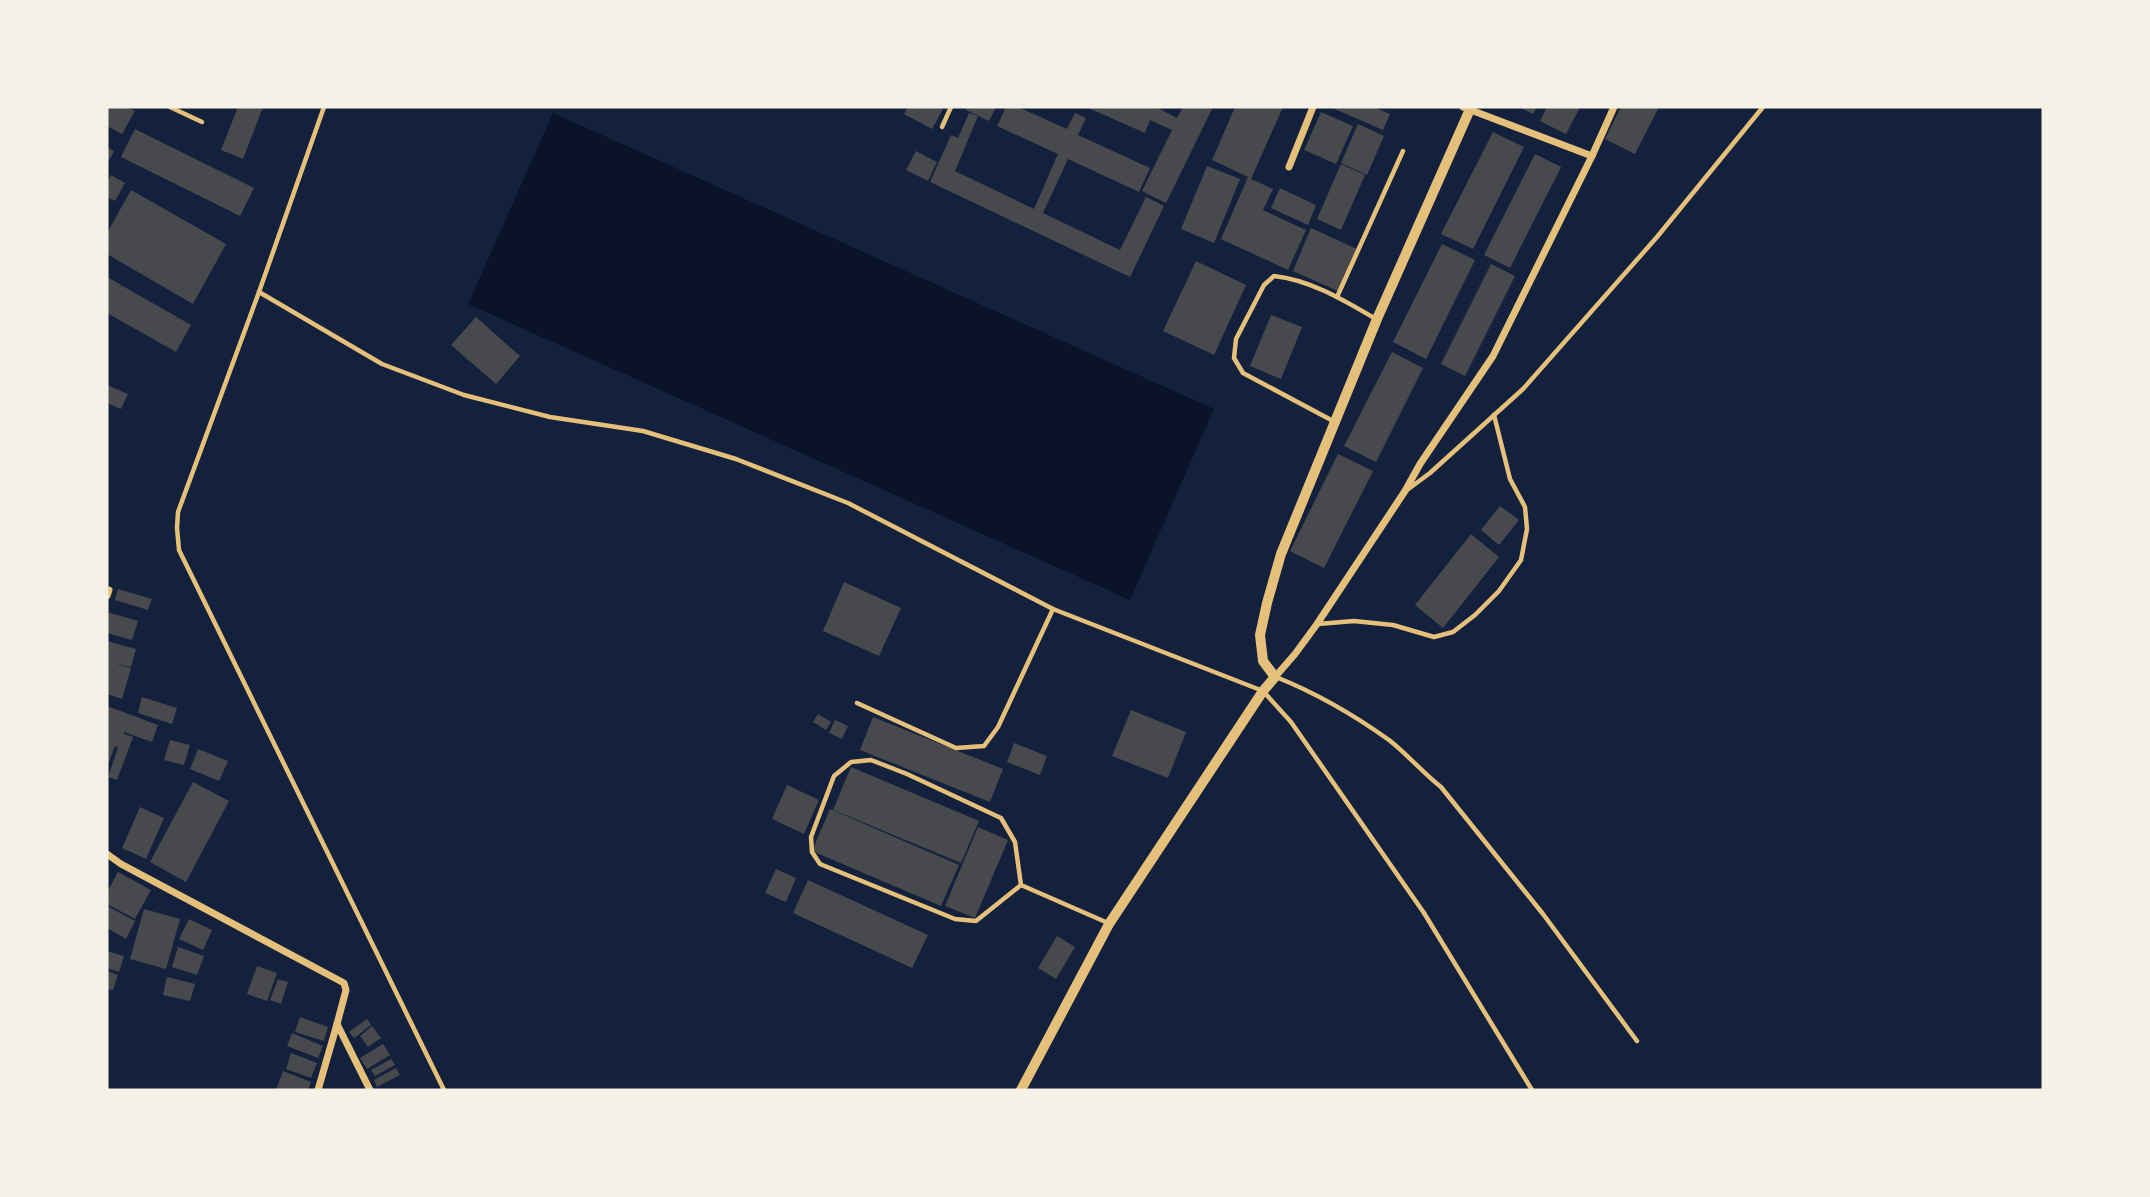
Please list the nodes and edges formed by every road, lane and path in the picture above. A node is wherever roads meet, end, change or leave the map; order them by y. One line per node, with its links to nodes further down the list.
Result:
1 (170, 107): 8 (lane)
2 (324, 107): 13 (lane)
3 (951, 107): 9 (lane)
4 (1313, 107): 12 (street)
5 (1614, 107): 11 (street)
6 (1763, 107): 16 (lane)
7 (1468, 108): 11 (street); 15 (street)
8 (202, 122)
9 (942, 127)
10 (1403, 151): 14 (lane)
11 (1592, 156): 18 (street)
12 (1289, 167)
13 (259, 292): 19 (lane); 31 (lane)
14 (1337, 296): 15 (lane); 17 (lane)
15 (1377, 319): 17 (street)
16 (1494, 415): 18 (lane); 20 (lane)
17 (1335, 422): 21 (street)
18 (1405, 491): 20 (street)
19 (1054, 609): 22 (lane); 23 (lane)
20 (1317, 624): 21 (street)
21 (1275, 677): 22 (street); 28 (lane)
22 (1263, 691): 26 (street); 33 (lane)
23 (857, 703)
24 (107, 854): 27 (street)
25 (1021, 885): 25 (lane); 26 (lane)
26 (1109, 924): 32 (street)
27 (337, 1024): 29 (street); 30 (street)
28 (1637, 1041)
29 (318, 1090)
30 (370, 1090)
31 (444, 1090)
32 (1021, 1090)
33 (1532, 1090)

